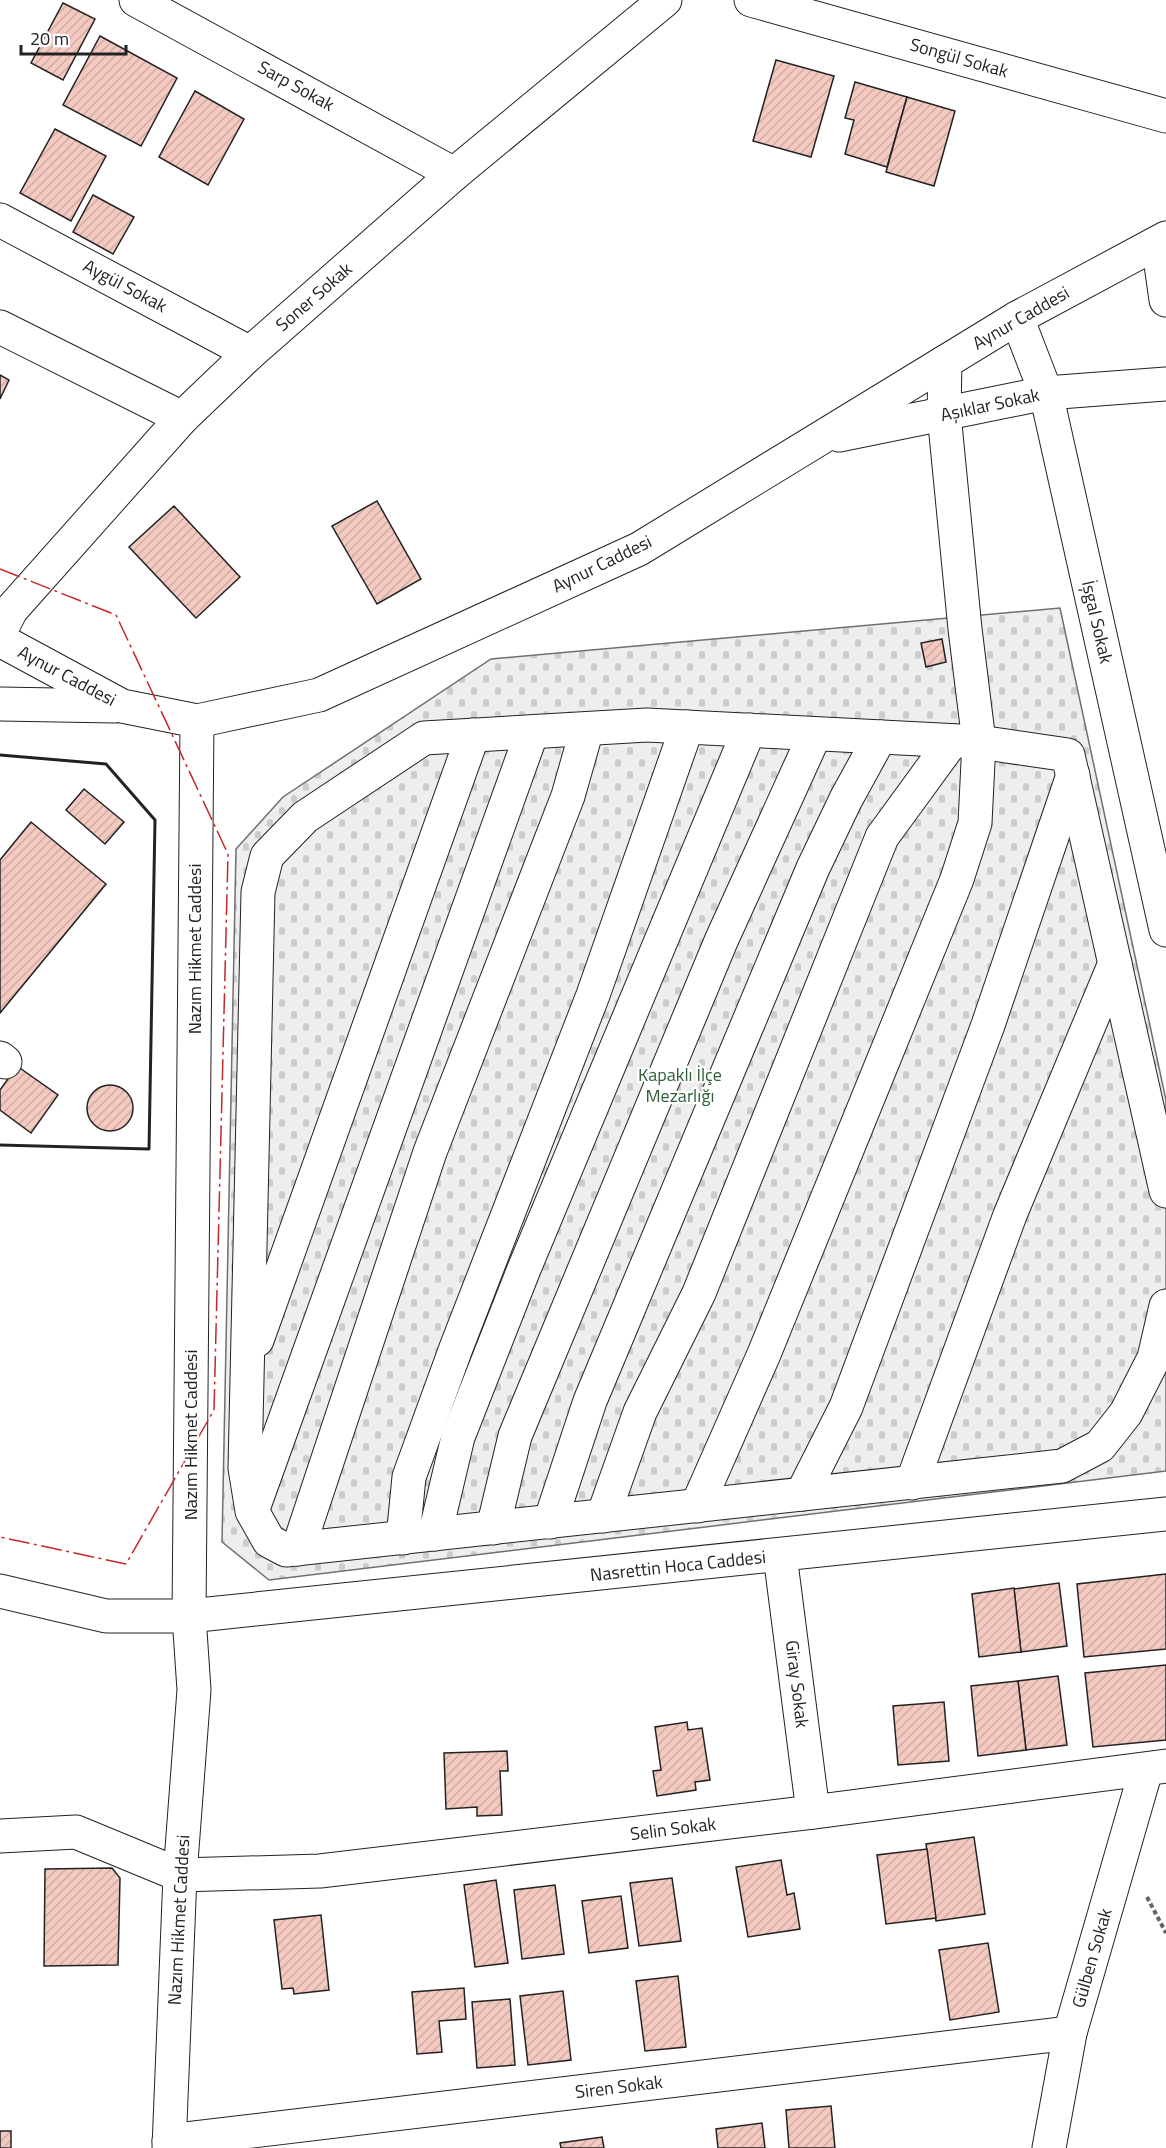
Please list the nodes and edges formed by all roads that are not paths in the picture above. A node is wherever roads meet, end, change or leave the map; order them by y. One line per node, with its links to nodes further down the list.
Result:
1 (136, 0): 5 (street, Sarp Sokak)
2 (665, 0): 5 (street, Soner Sokak)
3 (751, 0): 4 (street, Songül Sokak)
4 (1166, 116)
5 (454, 174): 11 (street, Soner Sokak)
6 (0, 219): 11 (street, Aygül Sokak)
7 (1162, 240): 8 (street); 9 (street, Aynur Caddesi)
8 (1166, 300)
9 (1017, 318): 12 (street, Aynur Caddesi); 14 (street, İşgal Sokak)
10 (0, 327): 16 (street)
11 (250, 353): 16 (street, Soner Sokak)
12 (945, 362): 15 (street); 17 (street, Aynur Caddesi)
13 (1166, 384): 14 (street, Aşıklar Sokak)
14 (1046, 393): 15 (street, Aşıklar Sokak); 32 (street, İşgal Sokak)
15 (944, 414): 17 (street, Aşıklar Sokak); 30 (street)
16 (182, 418): 18 (street, Soner Sokak)
17 (817, 440): 22 (street, Aynur Caddesi)
18 (0, 632)
19 (0, 640): 21 (street, Aynur Caddesi)
20 (0, 704): 21 (street)
21 (122, 706): 22 (street, Aynur Caddesi)
22 (197, 721): 50 (street, Nazım Hikmet Caddesi)
23 (687, 727): 24 (street); 25 (street); 46 (street)
24 (587, 729): 26 (street); 47 (street)
25 (748, 730): 27 (street); 45 (street)
26 (532, 732): 28 (street); 40 (street)
27 (815, 734): 29 (street); 44 (street)
28 (473, 735): 36 (street); 36 (street)
29 (880, 737): 30 (street); 43 (street)
30 (966, 741): 31 (street); 39 (street); 42 (street)
31 (1073, 776): 33 (street); 38 (street)
32 (1166, 930)
33 (1115, 963): 34 (street); 37 (street)
34 (1166, 1191)
35 (1166, 1306): 37 (street)
36 (248, 1367): 40 (street)
37 (912, 1483): 38 (street)
38 (802, 1494): 39 (street)
39 (697, 1506): 42 (street)
40 (252, 1511): 47 (street)
41 (1166, 1514): 48 (street, Nasrettin Hoca Caddesi)
42 (603, 1516): 43 (street)
43 (550, 1522): 44 (street)
44 (493, 1528): 45 (street)
45 (435, 1534): 46 (street)
46 (403, 1538): 47 (street)
47 (298, 1549)
48 (780, 1556): 50 (street, Nasrettin Hoca Caddesi); 52 (street, Giray Sokak)
49 (0, 1591): 50 (street, Nasrettin Hoca Caddesi)
50 (189, 1616): 54 (street, Nazım Hikmet Caddesi)
51 (1156, 1768): 52 (street, Selin Sokak); 55 (street, Gülben Sokak)
52 (813, 1812): 54 (street, Selin Sokak)
53 (0, 1836): 54 (street)
54 (180, 1875): 56 (street, Nazım Hikmet Caddesi)
55 (1070, 2033): 56 (street, Siren Sokak); 57 (street, Gülben Sokak)
56 (169, 2144)
57 (1048, 2148)

